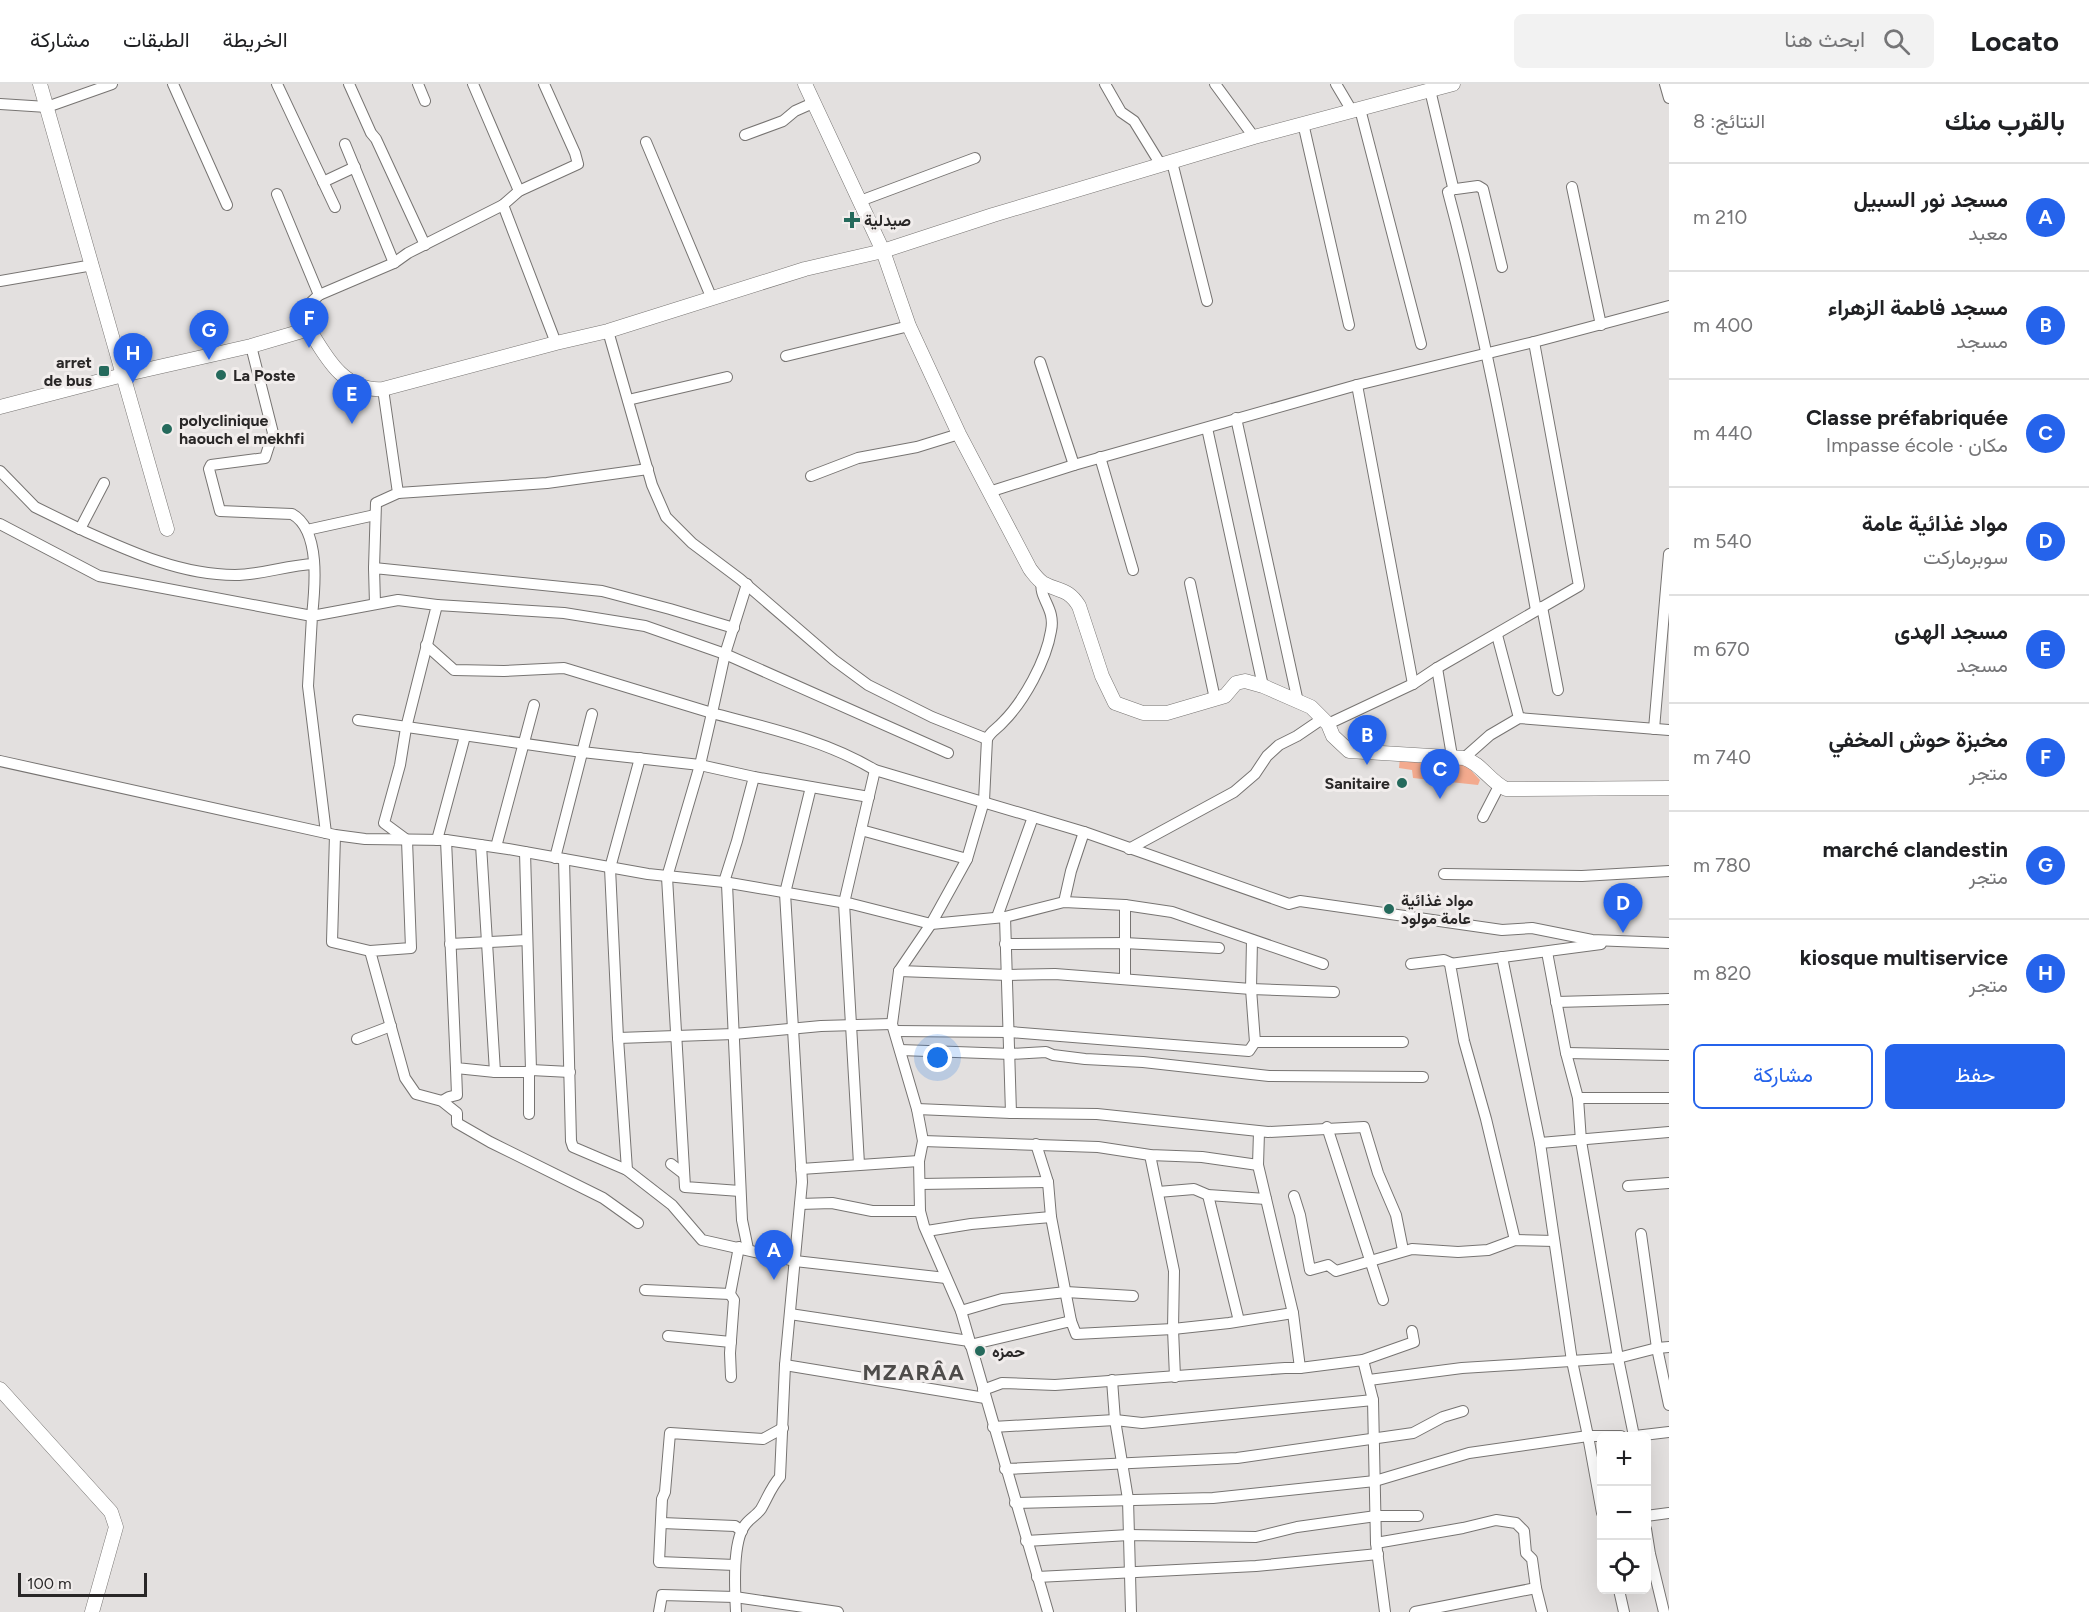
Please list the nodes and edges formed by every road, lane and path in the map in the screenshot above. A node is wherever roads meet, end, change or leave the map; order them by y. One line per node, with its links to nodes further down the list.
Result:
1 (40, 84): 20 (street)
2 (112, 84): 20 (street)
3 (172, 84): 36 (street)
4 (277, 84): 30 (street)
5 (349, 84): 39 (street)
6 (417, 84): 17 (street)
7 (473, 84): 33 (street)
8 (544, 84): 33 (street)
9 (805, 84): 18 (street)
10 (1105, 84): 28 (street)
11 (1215, 84): 24 (street)
12 (1336, 84): 21 (street)
13 (1453, 84): 15 (street)
14 (1665, 84): 16 (street)
15 (1430, 90): 21 (street); 32 (street)
16 (1669, 98)
17 (425, 101)
18 (813, 103): 23 (street); 35 (street)
19 (0, 104): 20 (street)
20 (46, 107): 42 (street)
21 (1356, 110): 22 (street); 56 (street)
22 (1303, 123): 24 (street); 49 (street)
23 (745, 135)
24 (1254, 137): 28 (street)
25 (646, 142): 46 (street)
26 (345, 144): 29 (street)
27 (975, 158): 35 (street)
28 (1167, 163): 40 (street); 47 (street)
29 (355, 166): 30 (street); 41 (street)
30 (323, 182): 38 (street)
31 (1572, 187): 50 (street)
32 (1454, 189): 43 (street); 58 (street)
33 (519, 191): 37 (street)
34 (277, 194): 45 (street)
35 (860, 201): 40 (street)
36 (227, 205)
37 (503, 205): 39 (street); 55 (street)
38 (335, 207)
39 (425, 245): 41 (street)
40 (883, 251): 46 (street); 51 (street)
41 (394, 263): 45 (street)
42 (93, 265): 44 (street); 61 (street)
43 (1502, 267)
44 (0, 282)
45 (318, 295): 52 (street)
46 (712, 300): 53 (street)
47 (1207, 301)
48 (1669, 306): 50 (street)
49 (1349, 325)
50 (1601, 325): 54 (street)
51 (909, 326): 59 (street); 69 (street)
52 (309, 329): 57 (street); 64 (street)
53 (608, 331): 55 (street); 65 (street)
54 (1534, 342): 58 (street); 92 (street)
55 (556, 343): 64 (street)
56 (1421, 344)
57 (251, 346): 61 (street); 82 (street)
58 (1487, 352): 63 (street); 92 (street)
59 (786, 356)
60 (1040, 362): 71 (street)
61 (123, 375): 66 (street); 81 (street)
62 (727, 377): 65 (street)
63 (1356, 385): 67 (street); 99 (street)
64 (383, 389): 77 (street)
65 (628, 400): 72 (street)
66 (0, 407)
67 (1236, 418): 68 (street); 103 (street)
68 (1207, 428): 70 (street); 100 (street)
69 (959, 434): 74 (street); 76 (street)
70 (1100, 457): 71 (street); 86 (street)
71 (1074, 465): 76 (street)
72 (648, 469): 77 (street); 88 (street)
73 (0, 471): 80 (street)
74 (811, 476)
75 (104, 483): 80 (street)
76 (989, 492): 87 (street)
77 (398, 494): 78 (street)
78 (375, 515): 82 (street); 85 (street)
79 (1, 528): 93 (street)
80 (80, 529): 84 (street)
81 (167, 529)
82 (307, 530): 84 (street)
83 (1669, 554): 111 (street)
84 (314, 564): 93 (street)
85 (374, 568): 90 (street); 94 (street)
86 (1133, 570)
87 (1042, 582): 102 (street); 114 (street)
88 (747, 584): 94 (street); 114 (street)
89 (1190, 584): 102 (street)
90 (375, 604): 91 (street); 93 (street)
91 (437, 605): 96 (street); 97 (street)
92 (1539, 608): 95 (street); 101 (street)
93 (312, 616): 133 (street)
94 (734, 628): 97 (street)
95 (1497, 635): 98 (street); 107 (street)
96 (426, 645): 105 (street); 110 (street)
97 (725, 654): 105 (street); 117 (street)
98 (1437, 668): 99 (street); 118 (street)
99 (1413, 684): 109 (street)
100 (1263, 687): 102 (street); 103 (street)
101 (1558, 690)
102 (1215, 699)
103 (1298, 702): 109 (street)
104 (534, 705): 115 (street)
105 (712, 713): 121 (street); 122 (street)
106 (592, 714): 116 (street)
107 (1519, 718): 111 (street); 118 (street)
108 (358, 720): 110 (street)
109 (1325, 721): 118 (street); 138 (street)
110 (406, 728): 113 (street); 134 (street)
111 (1654, 729): 112 (street)
112 (1669, 730)
113 (465, 736): 115 (street); 135 (street)
114 (987, 739): 128 (street)
115 (523, 743): 116 (street); 137 (street)
116 (582, 752): 119 (street); 140 (street)
117 (948, 753)
118 (1458, 757): 124 (street)
119 (640, 758): 121 (street); 142 (street)
120 (0, 761): 133 (street)
121 (700, 765): 123 (street); 145 (street)
122 (875, 770): 127 (street); 128 (street)
123 (754, 777): 125 (street); 146 (street)
124 (1499, 786): 126 (street); 130 (street)
125 (811, 787): 127 (street); 147 (street)
126 (1669, 788)
127 (869, 797): 131 (street)
128 (984, 801): 129 (street); 141 (street)
129 (1033, 817): 132 (street); 151 (street)
130 (1483, 817)
131 (861, 830): 141 (street); 149 (street)
132 (1084, 832): 138 (street); 148 (street)
133 (330, 834): 134 (street); 162 (street)
134 (407, 840): 135 (street); 162 (street)
135 (442, 840): 136 (street); 159 (street)
136 (481, 845): 137 (street); 155 (street)
137 (496, 847): 139 (street)
138 (1130, 849): 156 (street)
139 (525, 852): 140 (street); 153 (street)
140 (559, 859): 142 (street); 193 (street)
141 (967, 859): 152 (street)
142 (610, 867): 145 (street); 182 (street)
143 (1669, 871): 144 (street)
144 (1444, 874)
145 (666, 877): 146 (street); 181 (street)
146 (725, 883): 147 (street); 180 (street)
147 (786, 894): 149 (street); 178 (street)
148 (1064, 902): 150 (street); 151 (street)
149 (844, 903): 152 (street); 175 (street)
150 (1125, 905): 154 (street); 157 (street)
151 (1001, 917): 152 (street); 160 (street)
152 (931, 924): 168 (street)
153 (527, 940): 155 (street); 191 (street)
154 (1252, 940): 167 (street); 171 (street)
155 (487, 942): 159 (street); 192 (street)
156 (1619, 942): 158 (street); 163 (street)
157 (1124, 943): 160 (street); 161 (street); 170 (street)
158 (1669, 943)
159 (450, 944): 190 (street)
160 (1005, 944): 169 (street)
161 (1219, 948)
162 (370, 951): 176 (street)
163 (1547, 952): 164 (street); 174 (street)
164 (1502, 957): 166 (street); 206 (street)
165 (1411, 963): 166 (street)
166 (1451, 963): 231 (street)
167 (1323, 964)
168 (899, 970): 169 (street); 177 (street)
169 (1008, 975): 170 (street); 179 (street)
170 (1125, 978): 171 (street)
171 (1251, 989): 172 (street); 184 (street)
172 (1334, 992)
173 (1669, 999): 174 (street)
174 (1556, 1002): 187 (street)
175 (852, 1024): 177 (street); 178 (street); 211 (street)
176 (391, 1026): 183 (street); 197 (street)
177 (893, 1028): 179 (street); 186 (street)
178 (793, 1030): 180 (street); 213 (street)
179 (1010, 1032): 184 (street); 188 (street)
180 (734, 1034): 181 (street); 220 (street)
181 (675, 1035): 182 (street); 215 (street)
182 (618, 1038): 214 (street)
183 (357, 1039)
184 (1255, 1042): 185 (street)
185 (1403, 1042)
186 (900, 1050): 188 (street); 198 (street)
187 (1566, 1053): 189 (street); 195 (street)
188 (1011, 1054): 194 (street); 199 (street)
189 (1669, 1055)
190 (456, 1068): 192 (street); 197 (street)
191 (530, 1071): 192 (street); 193 (street); 200 (street)
192 (495, 1072)
193 (570, 1072): 214 (street)
194 (1423, 1077)
195 (1578, 1098): 196 (street); 205 (street)
196 (1669, 1098)
197 (442, 1101): 228 (street)
198 (917, 1109): 199 (street); 204 (street)
199 (1011, 1113): 202 (street)
200 (529, 1114)
201 (1327, 1127): 202 (street); 234 (street); 235 (street)
202 (1259, 1132): 212 (street)
203 (1669, 1132): 205 (street)
204 (923, 1141): 207 (street); 209 (street)
205 (1581, 1141): 206 (street); 255 (street)
206 (1540, 1143): 232 (street)
207 (1036, 1144): 208 (street); 216 (street)
208 (1150, 1155): 212 (street); 221 (street)
209 (919, 1161): 211 (street); 218 (street)
210 (671, 1164): 215 (street)
211 (859, 1164): 213 (street)
212 (1258, 1165): 224 (street)
213 (801, 1168): 225 (street)
214 (627, 1170): 233 (street)
215 (684, 1174): 220 (street)
216 (1048, 1182): 218 (street); 227 (street)
217 (1669, 1183): 219 (street)
218 (920, 1184): 226 (street)
219 (1628, 1186)
220 (740, 1191): 233 (street)
221 (1158, 1192): 222 (street); 248 (street)
222 (1208, 1196): 224 (street); 246 (street)
223 (1294, 1196): 235 (street)
224 (1266, 1199): 244 (street)
225 (800, 1204): 226 (street); 236 (street)
226 (920, 1211): 229 (street)
227 (1051, 1217): 229 (street); 239 (street)
228 (638, 1223)
229 (927, 1231): 237 (street)
230 (1641, 1234): 254 (street)
231 (1515, 1240): 232 (street); 234 (street)
232 (1554, 1241): 257 (street)
233 (744, 1248): 236 (street); 240 (street)
234 (1403, 1250): 235 (street)
235 (1370, 1260): 242 (street)
236 (795, 1261): 237 (street); 245 (street)
237 (946, 1278): 243 (street)
238 (645, 1290): 240 (street)
239 (1066, 1292): 241 (street); 243 (street); 247 (street)
240 (730, 1294): 251 (street)
241 (1133, 1296)
242 (1383, 1300)
243 (960, 1311): 252 (street)
244 (1293, 1313): 246 (street); 259 (street)
245 (790, 1314): 252 (street); 258 (street)
246 (1239, 1321): 248 (street)
247 (1067, 1322): 248 (street); 252 (street)
248 (1173, 1329): 261 (street)
249 (1412, 1331): 256 (street)
250 (668, 1336): 251 (street)
251 (731, 1342): 260 (street)
252 (969, 1343): 265 (street)
253 (1669, 1347): 254 (street)
254 (1657, 1348): 255 (street); 267 (street)
255 (1618, 1358): 257 (street); 272 (street)
256 (1363, 1360): 259 (street); 263 (street)
257 (1572, 1361): 263 (street); 275 (street)
258 (785, 1365): 265 (street); 271 (street)
259 (1300, 1368): 261 (street)
260 (731, 1377)
261 (1175, 1377): 262 (street)
262 (1112, 1380): 265 (street); 269 (street)
263 (1369, 1380): 266 (street)
264 (0, 1389): 300 (street)
265 (984, 1394): 270 (street)
266 (1373, 1400): 269 (street); 277 (street)
267 (1669, 1405)
268 (1463, 1411): 277 (street)
269 (1115, 1420): 270 (street); 278 (street)
270 (993, 1427): 279 (street)
271 (783, 1428): 288 (street); 289 (street)
272 (1634, 1432)
273 (1669, 1432): 274 (street)
274 (1651, 1435)
275 (1588, 1436): 276 (street); 280 (street); 281 (street)
276 (1597, 1436)
277 (1373, 1440): 278 (street); 280 (street)
278 (1123, 1462): 279 (street); 282 (street)
279 (1005, 1469): 283 (street)
280 (1375, 1481): 282 (street); 286 (street)
281 (1597, 1486)
282 (1128, 1499): 283 (street); 290 (street)
283 (1015, 1503): 292 (street)
284 (1669, 1513): 285 (street)
285 (1651, 1515)
286 (1376, 1516): 287 (street); 290 (street); 293 (street)
287 (1418, 1516)
288 (662, 1523): 289 (street); 294 (street)
289 (742, 1531): 294 (street)
290 (1129, 1535): 292 (street); 295 (street)
291 (1648, 1540): 310 (street)
292 (1026, 1541): 296 (street)
293 (1377, 1548): 295 (street); 297 (street); 306 (street)
294 (735, 1565): 299 (street)
295 (1130, 1571): 296 (street); 305 (street)
296 (1037, 1577): 304 (street)
297 (1536, 1588): 307 (street); 308 (street)
298 (1620, 1594): 309 (street)
299 (735, 1597): 301 (street); 302 (street); 303 (street)
300 (92, 1612)
301 (659, 1612)
302 (736, 1612)
303 (838, 1612)
304 (1048, 1612)
305 (1131, 1612)
306 (1385, 1612)
307 (1415, 1612)
308 (1542, 1612)
309 (1624, 1612)
310 (1664, 1612)

